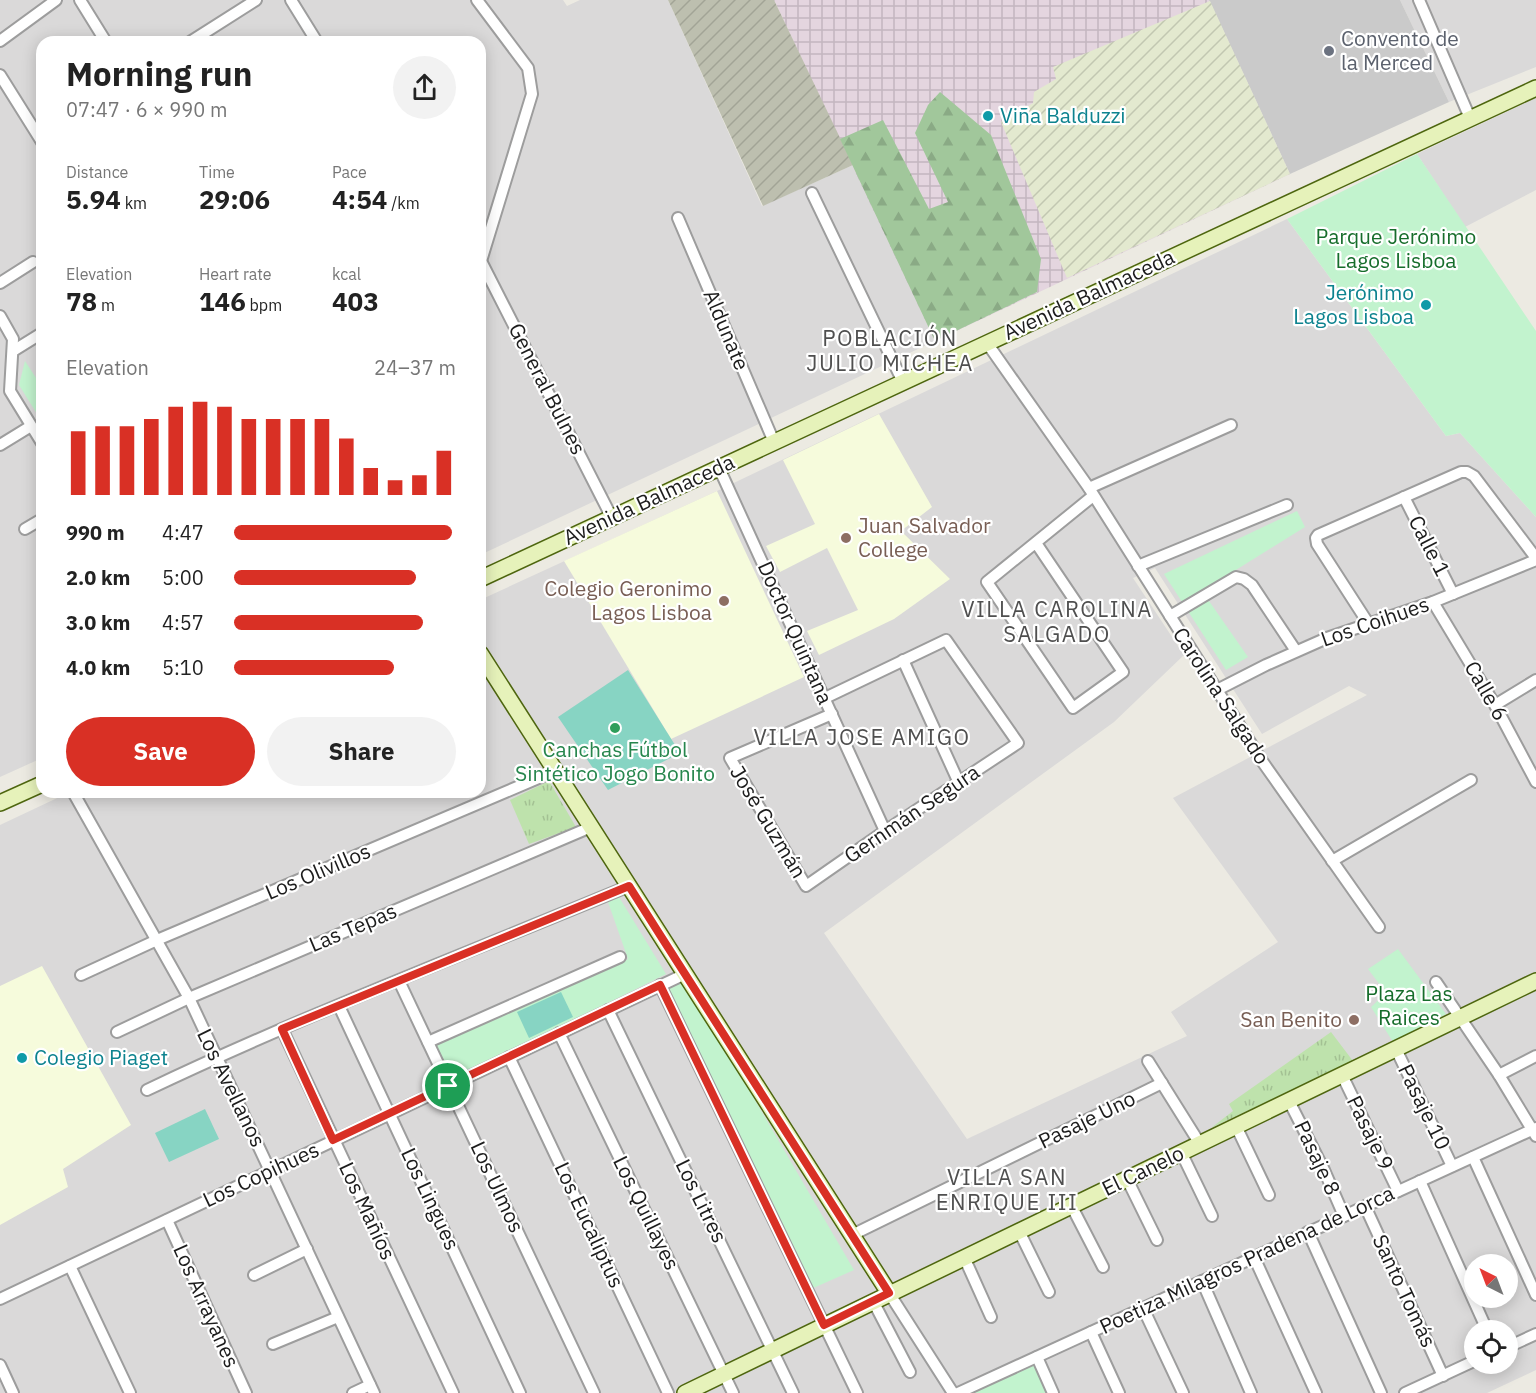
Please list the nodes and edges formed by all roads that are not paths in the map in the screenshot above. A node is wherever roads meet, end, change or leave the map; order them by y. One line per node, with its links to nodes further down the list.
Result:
1 (56, 0): 10 (street)
2 (80, 0): 7 (street)
3 (256, 0): 8 (street)
4 (291, 0): 9 (street)
5 (477, 0): 17 (street)
6 (1419, 0): 13 (street)
7 (102, 36)
8 (199, 36)
9 (314, 36)
10 (0, 41)
11 (0, 75): 14 (street)
12 (1536, 88): 13 (street, Avenida Balmaceda)
13 (1470, 118): 23 (street, Avenida Balmaceda)
14 (36, 132)
15 (812, 193): 25 (street)
16 (678, 218): 28 (street, Aldunate)
17 (486, 242)
18 (33, 261): 20 (street)
19 (486, 273): 34 (street, General Bulnes)
20 (0, 283)
21 (0, 316): 24 (street)
22 (36, 337): 24 (street)
23 (987, 344): 25 (street, Avenida Balmaceda); 31 (street, Carolina Salgado)
24 (13, 351): 27 (street)
25 (903, 382): 28 (street, Avenida Balmaceda)
26 (1231, 425): 31 (street)
27 (36, 428): 29 (street)
28 (774, 442): 30 (street, Avenida Balmaceda)
29 (0, 445)
30 (720, 468): 34 (street, Avenida Balmaceda); 50 (street, Doctor Quintana)
31 (1091, 492): 37 (street); 39 (street, Carolina Salgado)
32 (1404, 497): 38 (street); 41 (street, Calle 1); 44 (street)
33 (1287, 505): 39 (street)
34 (612, 518): 40 (street, Avenida Balmaceda)
35 (36, 523): 36 (street)
36 (25, 529)
37 (1036, 543): 37 (street)
38 (1536, 559): 41 (street, Los Coihues)
39 (1138, 566): 43 (street, Carolina Salgado)
40 (486, 576)
41 (1453, 594): 42 (street, Los Coihues)
42 (1433, 603): 44 (street, Los Coihues); 51 (street, Calle 6)
43 (1170, 616): 45 (street); 49 (street, Carolina Salgado)
44 (1368, 623): 45 (street, Los Coihues)
45 (1296, 651): 49 (street, Los Coihues)
46 (903, 660): 50 (street); 57 (street); 57 (street, Gernmán Segura)
47 (486, 662): 54 (street)
48 (1536, 680): 51 (street)
49 (1217, 690): 63 (street, Carolina Salgado)
50 (825, 698): 52 (street, Doctor Quintana)
51 (1495, 705): 53 (street, Calle 6)
52 (832, 714): 62 (street, Doctor Quintana); 65 (street, José Guzmán)
53 (1531, 761): 56 (street, Calle 6)
54 (555, 771): 61 (street); 67 (street, Los Olivillos)
55 (1470, 780): 63 (street)
56 (1536, 782)
57 (959, 783): 62 (street, Gernmán Segura)
58 (36, 786): 60 (street)
59 (76, 798): 67 (street, Los Avellanos)
60 (0, 803)
61 (591, 826): 64 (street); 75 (street, Las Tepas)
62 (885, 831): 65 (street, Gernmán Segura)
63 (1332, 861): 66 (street, Carolina Salgado)
64 (629, 886): 69 (street); 71 (street)
65 (806, 886)
66 (1379, 927)
67 (157, 940): 70 (street, Los Olivillos); 75 (street, Los Avellanos)
68 (620, 957): 82 (street)
69 (685, 974): 74 (street, Los Copihues); 114 (street)
70 (81, 975)
71 (399, 981): 76 (street); 82 (street, Los Ulmos)
72 (1536, 981): 78 (street, El Canelo)
73 (1436, 982): 78 (street)
74 (660, 985): 77 (street, Los Copihues); 132 (street)
75 (189, 998): 80 (street, Las Tepas); 85 (street, Los Avellanos)
76 (339, 1006): 79 (street); 94 (street, Los Lingues)
77 (608, 1010): 81 (street, Los Copihues); 137 (street, Los Litres)
78 (1460, 1018): 83 (street, El Canelo); 89 (street)
79 (282, 1029): 85 (street); 97 (street, Los Mañíos)
80 (117, 1032)
81 (559, 1033): 86 (street, Los Copihues); 142 (street, Los Quillayes)
82 (428, 1042): 91 (street, Los Ulmos)
83 (1396, 1049): 88 (street, El Canelo); 101 (street, Pasaje 10)
84 (1536, 1056): 89 (street)
85 (216, 1057): 92 (street); 102 (street, Los Avellanos)
86 (509, 1057): 91 (street, Los Copihues); 152 (street, Los Eucaliptus)
87 (1148, 1061): 90 (street)
88 (1342, 1075): 93 (street, El Canelo); 105 (street, Pasaje 9)
89 (1499, 1075): 96 (street)
90 (1162, 1083): 98 (street, Pasaje Uno); 114 (street, Pasaje Uno)
91 (448, 1086): 94 (street, Los Copihues); 151 (street, Los Ulmos)
92 (147, 1090)
93 (1289, 1101): 95 (street, El Canelo); 110 (street, Pasaje 8)
94 (390, 1114): 97 (street, Los Copihues); 150 (street, Los Lingues)
95 (1236, 1126): 98 (street, El Canelo); 106 (street)
96 (1535, 1131): 100 (street, Poetiza Milagros Pradena de Lorca)
97 (333, 1140): 102 (street, Los Copihues); 149 (street, Los Mañíos)
98 (1200, 1144): 99 (street, El Canelo)
99 (1182, 1152): 103 (street, El Canelo); 109 (street)
100 (1473, 1157): 101 (street, Poetiza Milagros Pradena de Lorca); 125 (street)
101 (1452, 1166): 104 (street, Poetiza Milagros Pradena de Lorca)
102 (271, 1170): 111 (street, Los Copihues); 116 (street, Los Avellanos)
103 (1127, 1179): 107 (street, El Canelo); 115 (street)
104 (1420, 1181): 105 (street, Poetiza Milagros Pradena de Lorca); 131 (street)
105 (1398, 1191): 108 (street, Poetiza Milagros Pradena de Lorca)
106 (1269, 1195)
107 (1071, 1205): 112 (street, El Canelo); 120 (street)
108 (1365, 1206): 110 (street, Poetiza Milagros Pradena de Lorca); 143 (street, Santo Tomás)
109 (1212, 1216)
110 (1344, 1216): 113 (street, Poetiza Milagros Pradena de Lorca)
111 (167, 1220): 119 (street, Los Copihues); 147 (street, Los Arrayanes)
112 (1019, 1231): 117 (street, El Canelo); 123 (street)
113 (1308, 1232): 118 (street, Poetiza Milagros Pradena de Lorca); 164 (street)
114 (852, 1235): 124 (street)
115 (1157, 1240)
116 (307, 1249): 121 (street); 129 (street, Los Avellanos)
117 (964, 1257): 124 (street, El Canelo); 130 (street)
118 (1254, 1257): 122 (street, Poetiza Milagros Pradena de Lorca); 163 (street)
119 (70, 1266): 126 (street, Los Copihues); 146 (street)
120 (1103, 1267)
121 (254, 1275)
122 (1202, 1281): 128 (street, Poetiza Milagros Pradena de Lorca); 162 (street)
123 (1049, 1292)
124 (889, 1293): 127 (street, El Canelo); 157 (street)
125 (1536, 1295)
126 (0, 1299)
127 (873, 1301): 132 (street, El Canelo); 141 (street)
128 (1143, 1308): 133 (street, Poetiza Milagros Pradena de Lorca); 161 (street)
129 (338, 1317): 136 (street); 144 (street, Los Avellanos)
130 (991, 1317)
131 (1483, 1320)
132 (824, 1325): 137 (street, El Canelo); 156 (street)
133 (1091, 1332): 138 (street, Poetiza Milagros Pradena de Lorca); 160 (street)
134 (1536, 1334): 135 (street)
135 (1518, 1342)
136 (273, 1344)
137 (772, 1350): 142 (street, El Canelo); 155 (street, Los Litres)
138 (1037, 1357): 158 (street, Poetiza Milagros Pradena de Lorca); 159 (street)
139 (0, 1365): 145 (street)
140 (1464, 1367): 143 (street)
141 (910, 1372)
142 (723, 1374): 153 (street, El Canelo); 154 (street, Los Quillayes)
143 (1443, 1376): 165 (street)
144 (372, 1389): 148 (street)
145 (13, 1393)
146 (130, 1393)
147 (246, 1393)
148 (353, 1393)
149 (453, 1393)
150 (520, 1393)
151 (594, 1393)
152 (668, 1393)
153 (685, 1393)
154 (732, 1393)
155 (793, 1393)
156 (857, 1393)
157 (953, 1393)
158 (958, 1393)
159 (1053, 1393)
160 (1119, 1393)
161 (1183, 1393)
162 (1251, 1393)
163 (1316, 1393)
164 (1381, 1393)
165 (1405, 1393)

